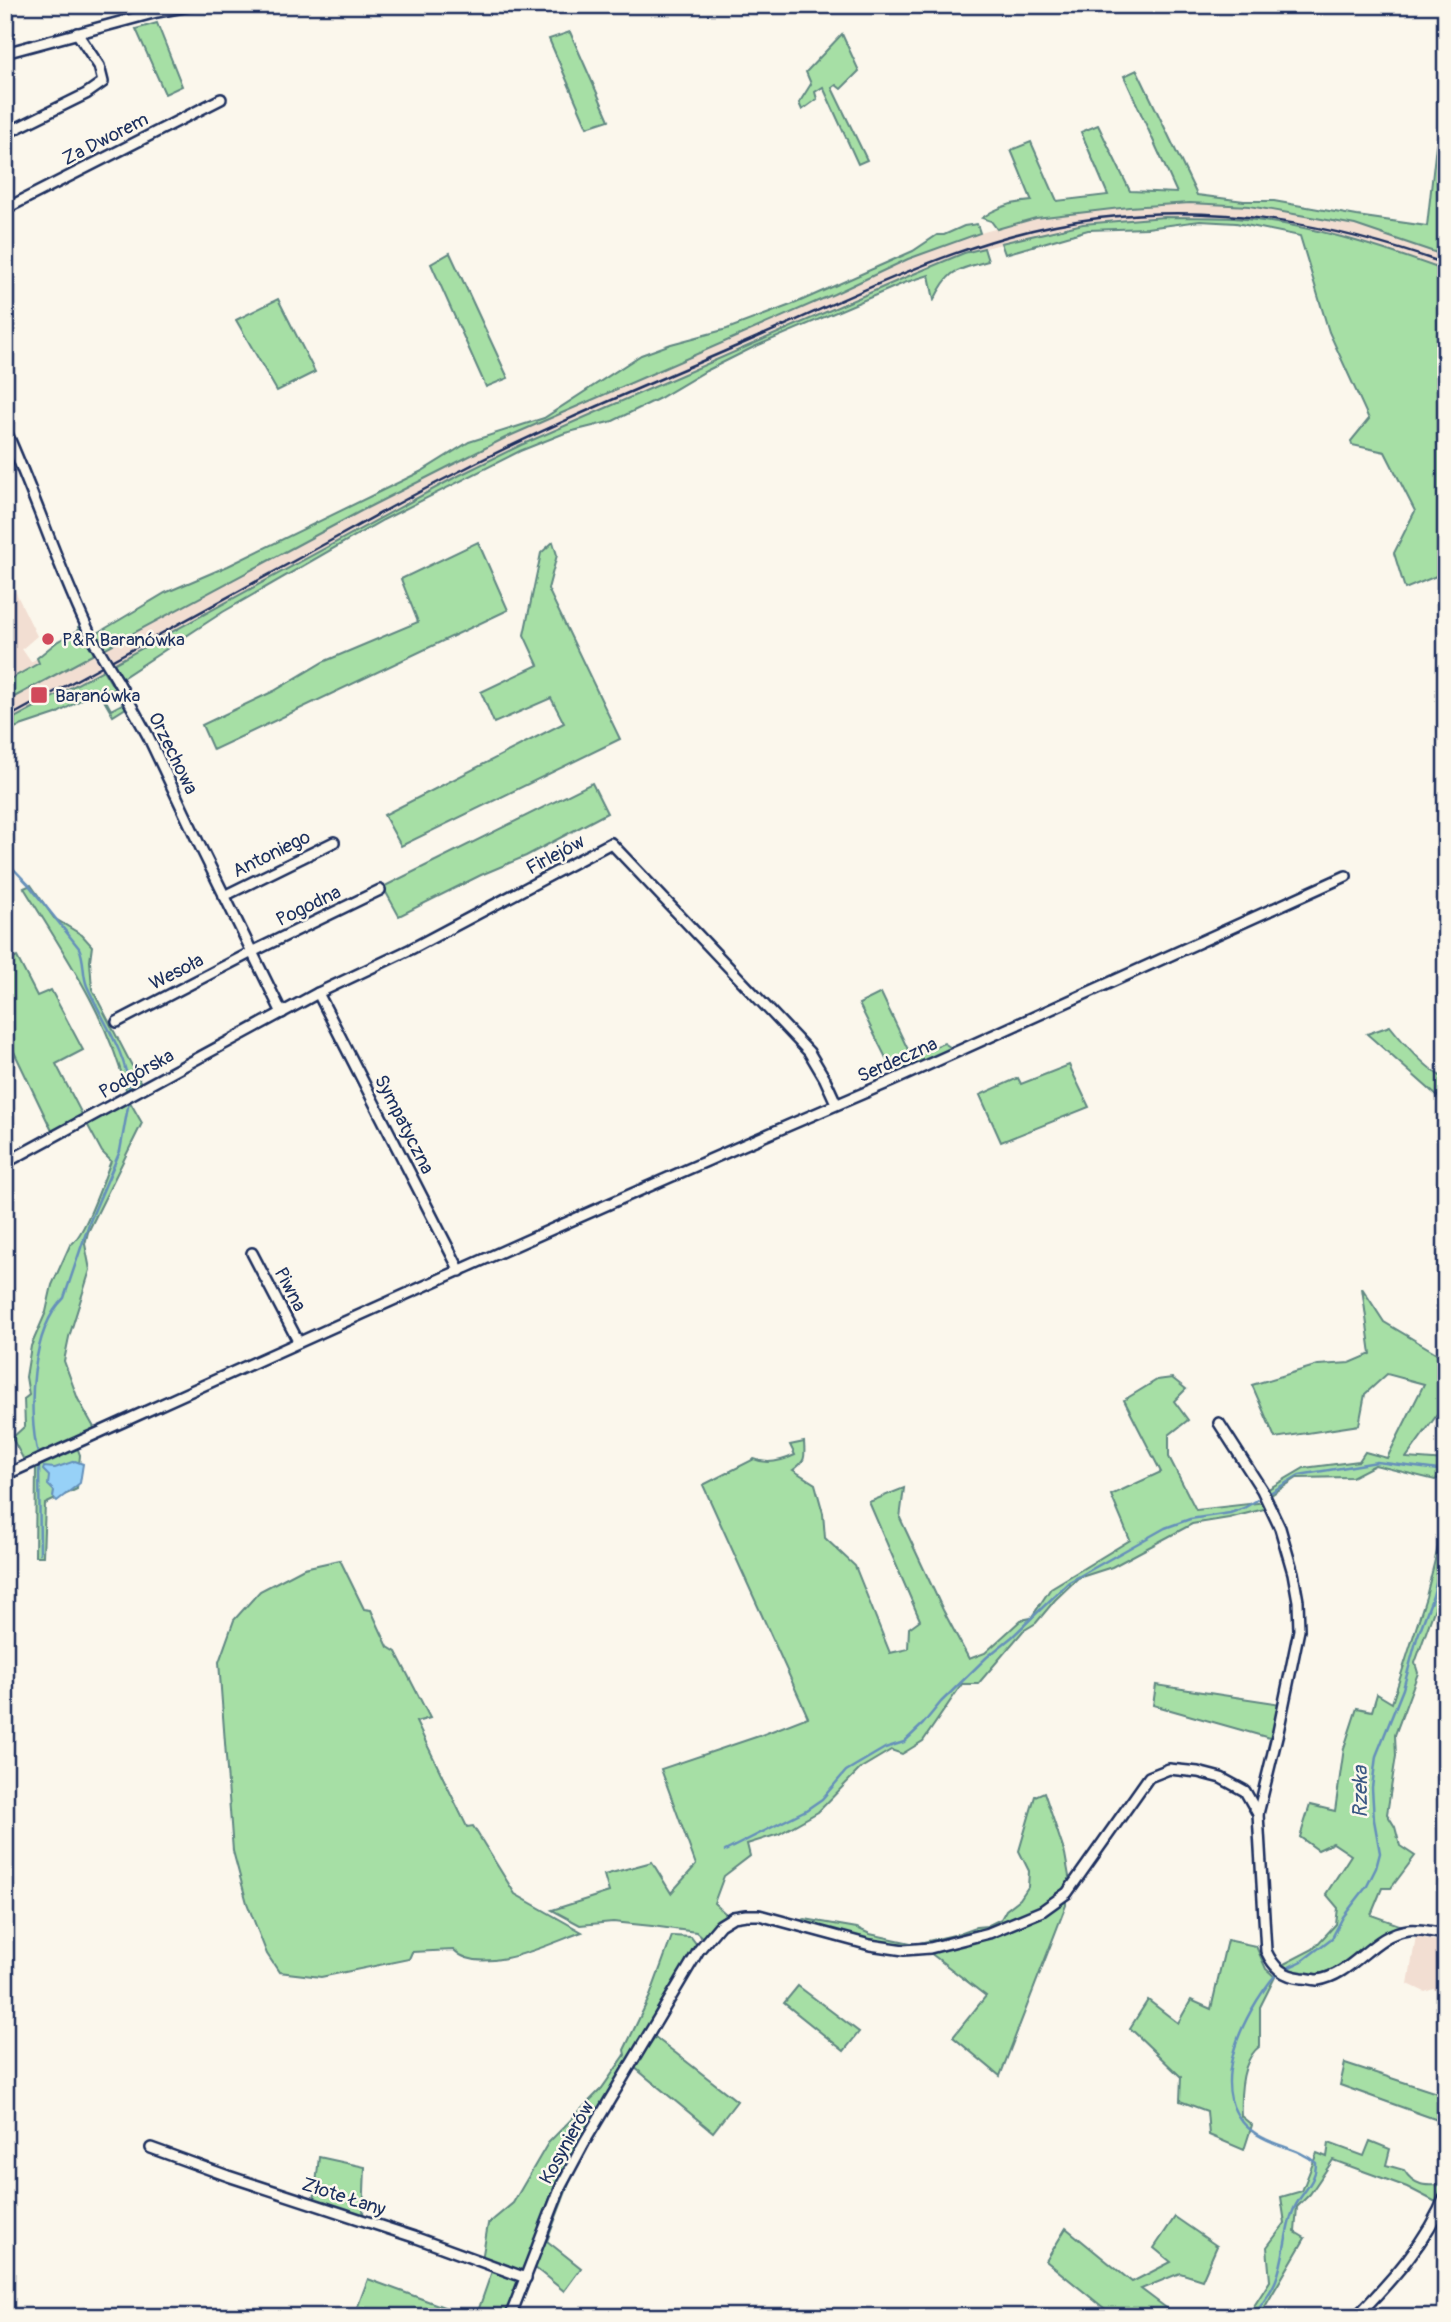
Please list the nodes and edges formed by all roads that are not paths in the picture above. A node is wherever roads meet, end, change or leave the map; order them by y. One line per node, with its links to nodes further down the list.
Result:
1 (194, 5): 2 (street)
2 (77, 33): 3 (street); 5 (street)
3 (5, 53)
4 (221, 99): 6 (street, Za Dworem)
5 (5, 134)
6 (5, 209)
7 (5, 429): 11 (street, Orzechowa, bridge)
8 (334, 842): 11 (street, Antoniego)
9 (1346, 876): 16 (street, Serdeczna)
10 (380, 890): 12 (street, Pogodna)
11 (224, 896): 12 (street, Orzechowa)
12 (252, 952): 14 (street, Orzechowa); 15 (street, Wesoła)
13 (318, 993): 14 (street, Firlejów); 16 (street, Firlejów); 19 (street, Sympatyczna)
14 (282, 1013): 17 (street, Podgórska)
15 (117, 1022)
16 (836, 1103): 19 (street, Serdeczna)
17 (5, 1163)
18 (252, 1253): 20 (street, Piwna)
19 (460, 1271): 20 (street, Serdeczna)
20 (298, 1342): 22 (street, Serdeczna)
21 (1219, 1423): 23 (street)
22 (5, 1475)
23 (1258, 1814): 24 (street); 27 (street, Kosynierów)
24 (1446, 1934)
25 (150, 2148): 27 (street, Złote Łany)
26 (1446, 2194): 29 (street)
27 (526, 2278): 28 (street, Kosynierów)
28 (510, 2317)
29 (1356, 2317)

